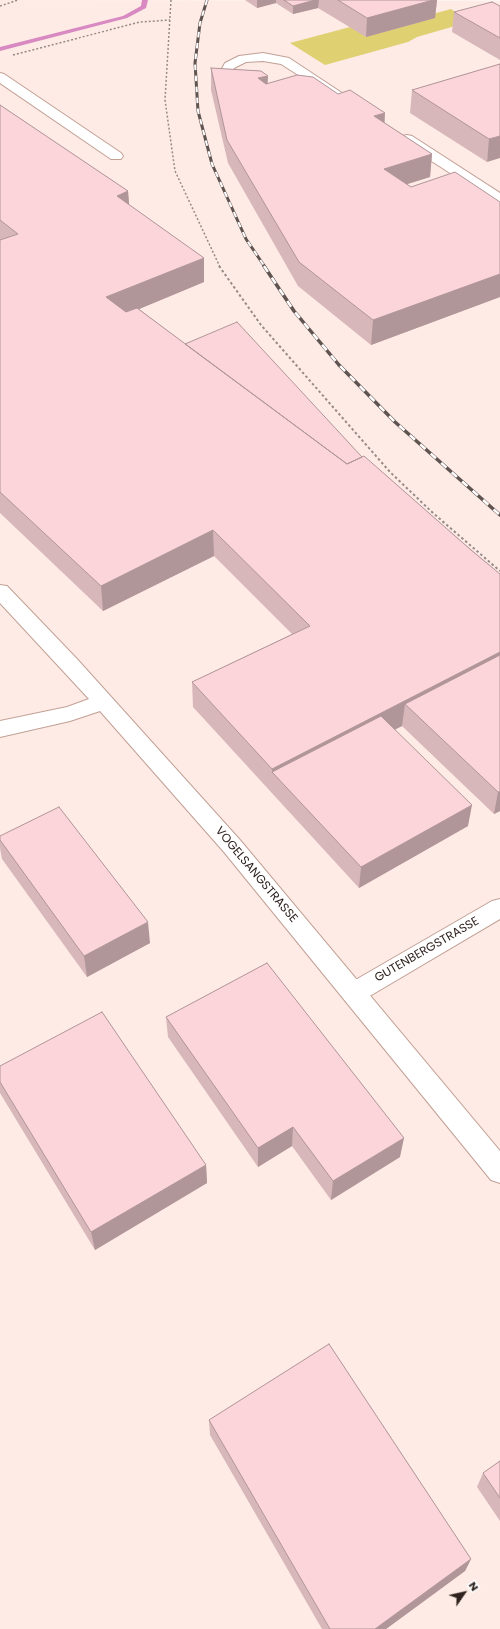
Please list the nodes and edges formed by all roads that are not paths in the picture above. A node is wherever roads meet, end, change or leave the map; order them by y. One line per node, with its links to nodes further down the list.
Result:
1 (0, 77): 5 (street)
2 (257, 89): 3 (street)
3 (316, 95)
4 (397, 132): 6 (street)
5 (116, 156)
6 (500, 199)
7 (0, 591): 8 (street, VOGELSANGSTRASSE)
8 (102, 702): 9 (street); 11 (street, VOGELSANGSTRASSE)
9 (0, 729)
10 (500, 908): 11 (street, GUTENBERGSTRASSE)
11 (354, 993): 12 (street, VOGELSANGSTRASSE)
12 (500, 1171)

